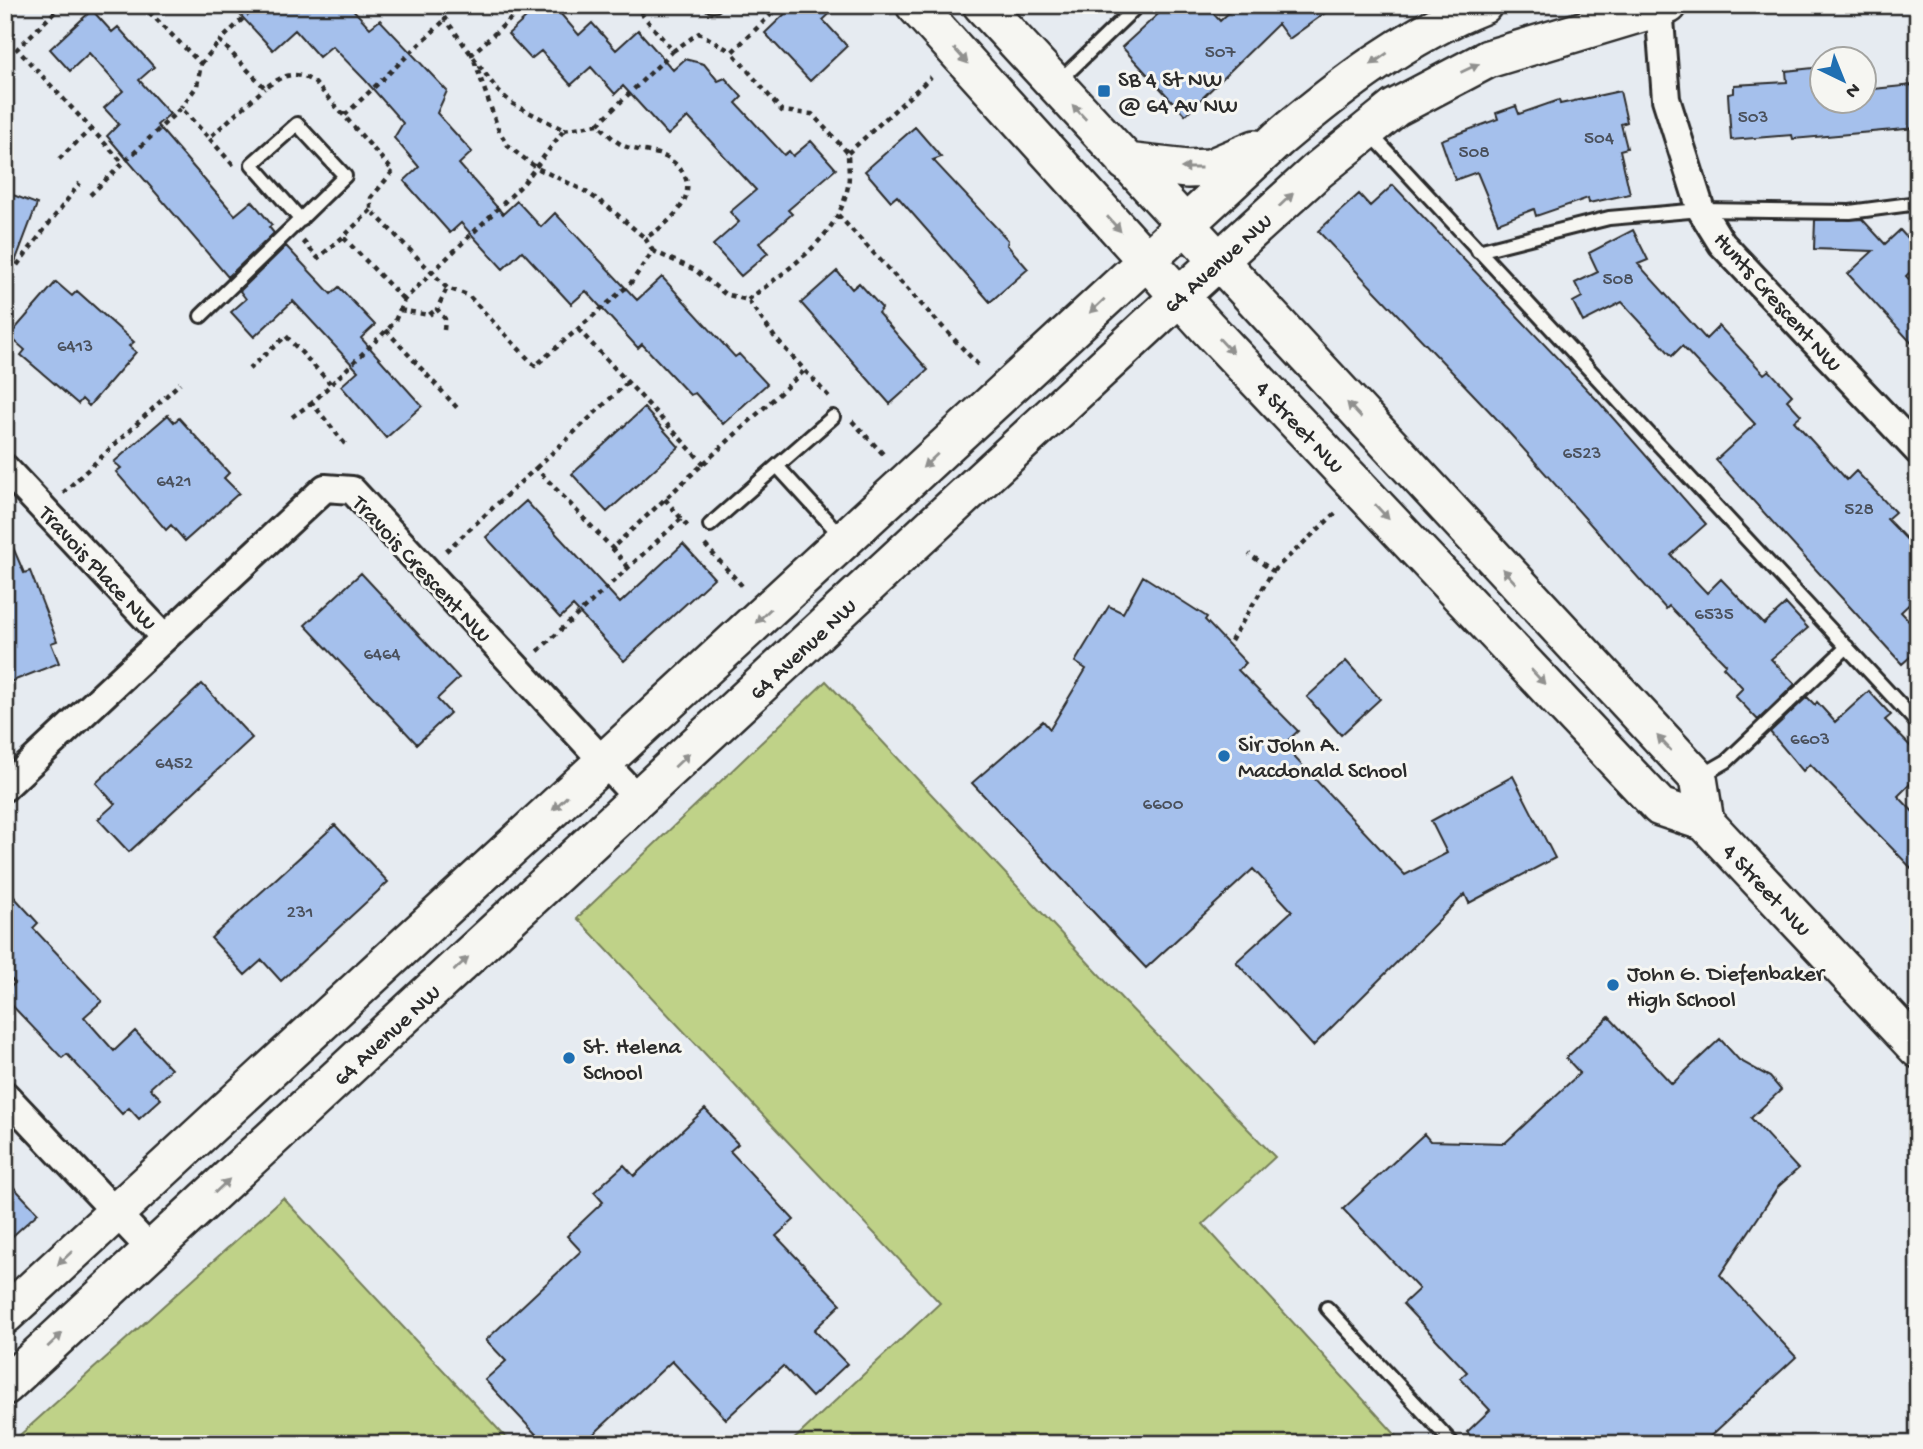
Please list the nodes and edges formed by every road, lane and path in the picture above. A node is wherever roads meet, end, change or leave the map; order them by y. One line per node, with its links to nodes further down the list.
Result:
1 (62, 5): 24 (path)
2 (142, 5): 18 (path)
3 (435, 5): 13 (path)
4 (526, 5): 17 (path)
5 (634, 5): 15 (path)
6 (781, 5): 16 (path)
7 (915, 5): 45 (main road, 4 Street NW, one-way to 45)
8 (982, 5): 20 (main road)
9 (1138, 5): 20 (lane)
10 (1483, 5): 28 (main road, 64 Avenue NW, one-way to 28)
11 (1668, 5): 12 (main road, 64 Avenue NW)
12 (1658, 6): 25 (main road, 64 Avenue NW, one-way to 12); 38 (street, Hunts Crescent NW)
13 (446, 19): 17 (path); 22 (path)
14 (220, 41): 18 (path)
15 (673, 51): 16 (path); 23 (path)
16 (732, 52): 29 (path)
17 (472, 54): 26 (path); 33 (path)
18 (201, 64): 21 (path)
19 (931, 77): 29 (path)
20 (1054, 86): 31 (main road, one-way to 20)
21 (180, 108): 27 (path); 32 (path)
22 (345, 115)
23 (598, 124): 26 (path); 42 (path)
24 (90, 129): 30 (path); 32 (path)
25 (1367, 129): 44 (lane); 46 (main road, 64 Avenue NW, one-way to 25)
26 (564, 130): 33 (path)
27 (209, 138)
28 (1278, 139): 31 (main road, one-way to 31); 41 (main road, 64 Avenue NW)
29 (848, 153): 39 (path)
30 (59, 159)
31 (1126, 162): 41 (main road)
32 (123, 163): 35 (path)
33 (537, 168): 42 (path); 47 (path)
34 (80, 183): 48 (path)
35 (90, 195)
36 (1918, 203): 38 (lane)
37 (371, 210): 51 (path)
38 (1701, 210): 44 (lane); 71 (street, Hunts Crescent NW)
39 (838, 215): 52 (path); 59 (path)
40 (301, 220): 40 (lane); 55 (lane)
41 (1185, 226): 45 (main road, 64 Avenue NW); 46 (main road)
42 (645, 238): 43 (path)
43 (653, 251): 52 (path); 56 (path)
44 (1478, 251): 89 (lane)
45 (1148, 261): 50 (main road, 4 Street NW); 81 (main road, 64 Avenue NW, one-way to 81)
46 (1218, 263): 50 (main road, 64 Avenue NW); 93 (main road, one-way to 46)
47 (431, 271): 49 (path); 51 (path)
48 (5, 281)
49 (447, 288): 53 (path); 56 (path)
50 (1180, 296): 95 (main road, 64 Avenue NW, one-way to 50); 96 (main road, 4 Street NW, one-way to 96)
51 (404, 300): 54 (path)
52 (748, 300): 61 (path)
53 (437, 309): 54 (path); 58 (path)
54 (400, 310): 57 (path)
55 (201, 316)
56 (578, 329): 62 (path)
57 (386, 330): 64 (path); 66 (path)
58 (444, 330)
59 (981, 368)
60 (249, 369): 64 (path)
61 (805, 370): 67 (path); 73 (path)
62 (628, 382): 73 (path); 76 (path)
63 (180, 383): 77 (path)
64 (330, 383): 65 (path)
65 (312, 403): 68 (path); 70 (path)
66 (460, 411)
67 (837, 413): 74 (lane)
68 (292, 416)
69 (849, 418): 72 (path)
70 (345, 444)
71 (1918, 451)
72 (885, 456)
73 (704, 464): 82 (path)
74 (777, 466): 80 (lane); 81 (lane)
75 (5, 468): 87 (street, Travois Place NW)
76 (536, 468): 82 (path); 83 (path)
77 (62, 494)
78 (1342, 507): 86 (path)
79 (681, 519): 85 (path)
80 (710, 526)
81 (845, 540): 92 (main road, 64 Avenue NW, one-way to 92)
82 (612, 548): 85 (path)
83 (443, 553)
84 (1249, 554): 86 (path)
85 (628, 567): 90 (path)
86 (1273, 571): 88 (path)
87 (164, 637): 92 (street, Travois Crescent NW); 94 (street, Travois Crescent NW)
88 (1231, 641)
89 (1847, 647): 91 (lane); 93 (lane)
90 (536, 653)
91 (1918, 724)
92 (604, 763): 95 (street, Travois Crescent NW); 99 (main road, 64 Avenue NW, one-way to 99)
93 (1698, 778): 96 (main road, 4 Street NW)
94 (5, 787)
95 (639, 800): 100 (main road, 64 Avenue NW, one-way to 95)
96 (1705, 822): 97 (main road, 4 Street NW)
97 (1918, 1049)
98 (5, 1095): 99 (street)
99 (115, 1212): 100 (street); 102 (main road, 64 Avenue NW, one-way to 102)
100 (152, 1251): 103 (main road, 64 Avenue NW, one-way to 100)
101 (1327, 1308): 104 (lane)
102 (5, 1315)
103 (5, 1387)
104 (1453, 1444)

